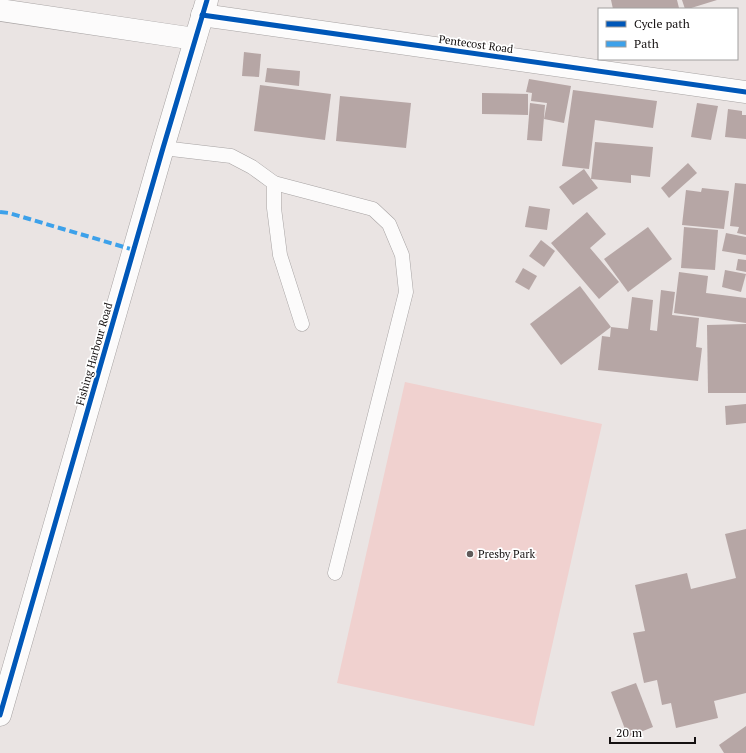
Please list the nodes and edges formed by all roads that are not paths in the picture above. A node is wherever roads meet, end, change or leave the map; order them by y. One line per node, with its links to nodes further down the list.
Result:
1 (205, 7): 3 (street, Fishing Harbour Road); 4 (street, Pentecost Road)
2 (0, 10): 3 (street)
3 (195, 39): 5 (street, Fishing Harbour Road)
4 (746, 92)
5 (163, 148): 6 (lane); 9 (street, Fishing Harbour Road)
6 (274, 183): 7 (lane); 8 (lane)
7 (302, 324)
8 (334, 573)
9 (0, 714)

